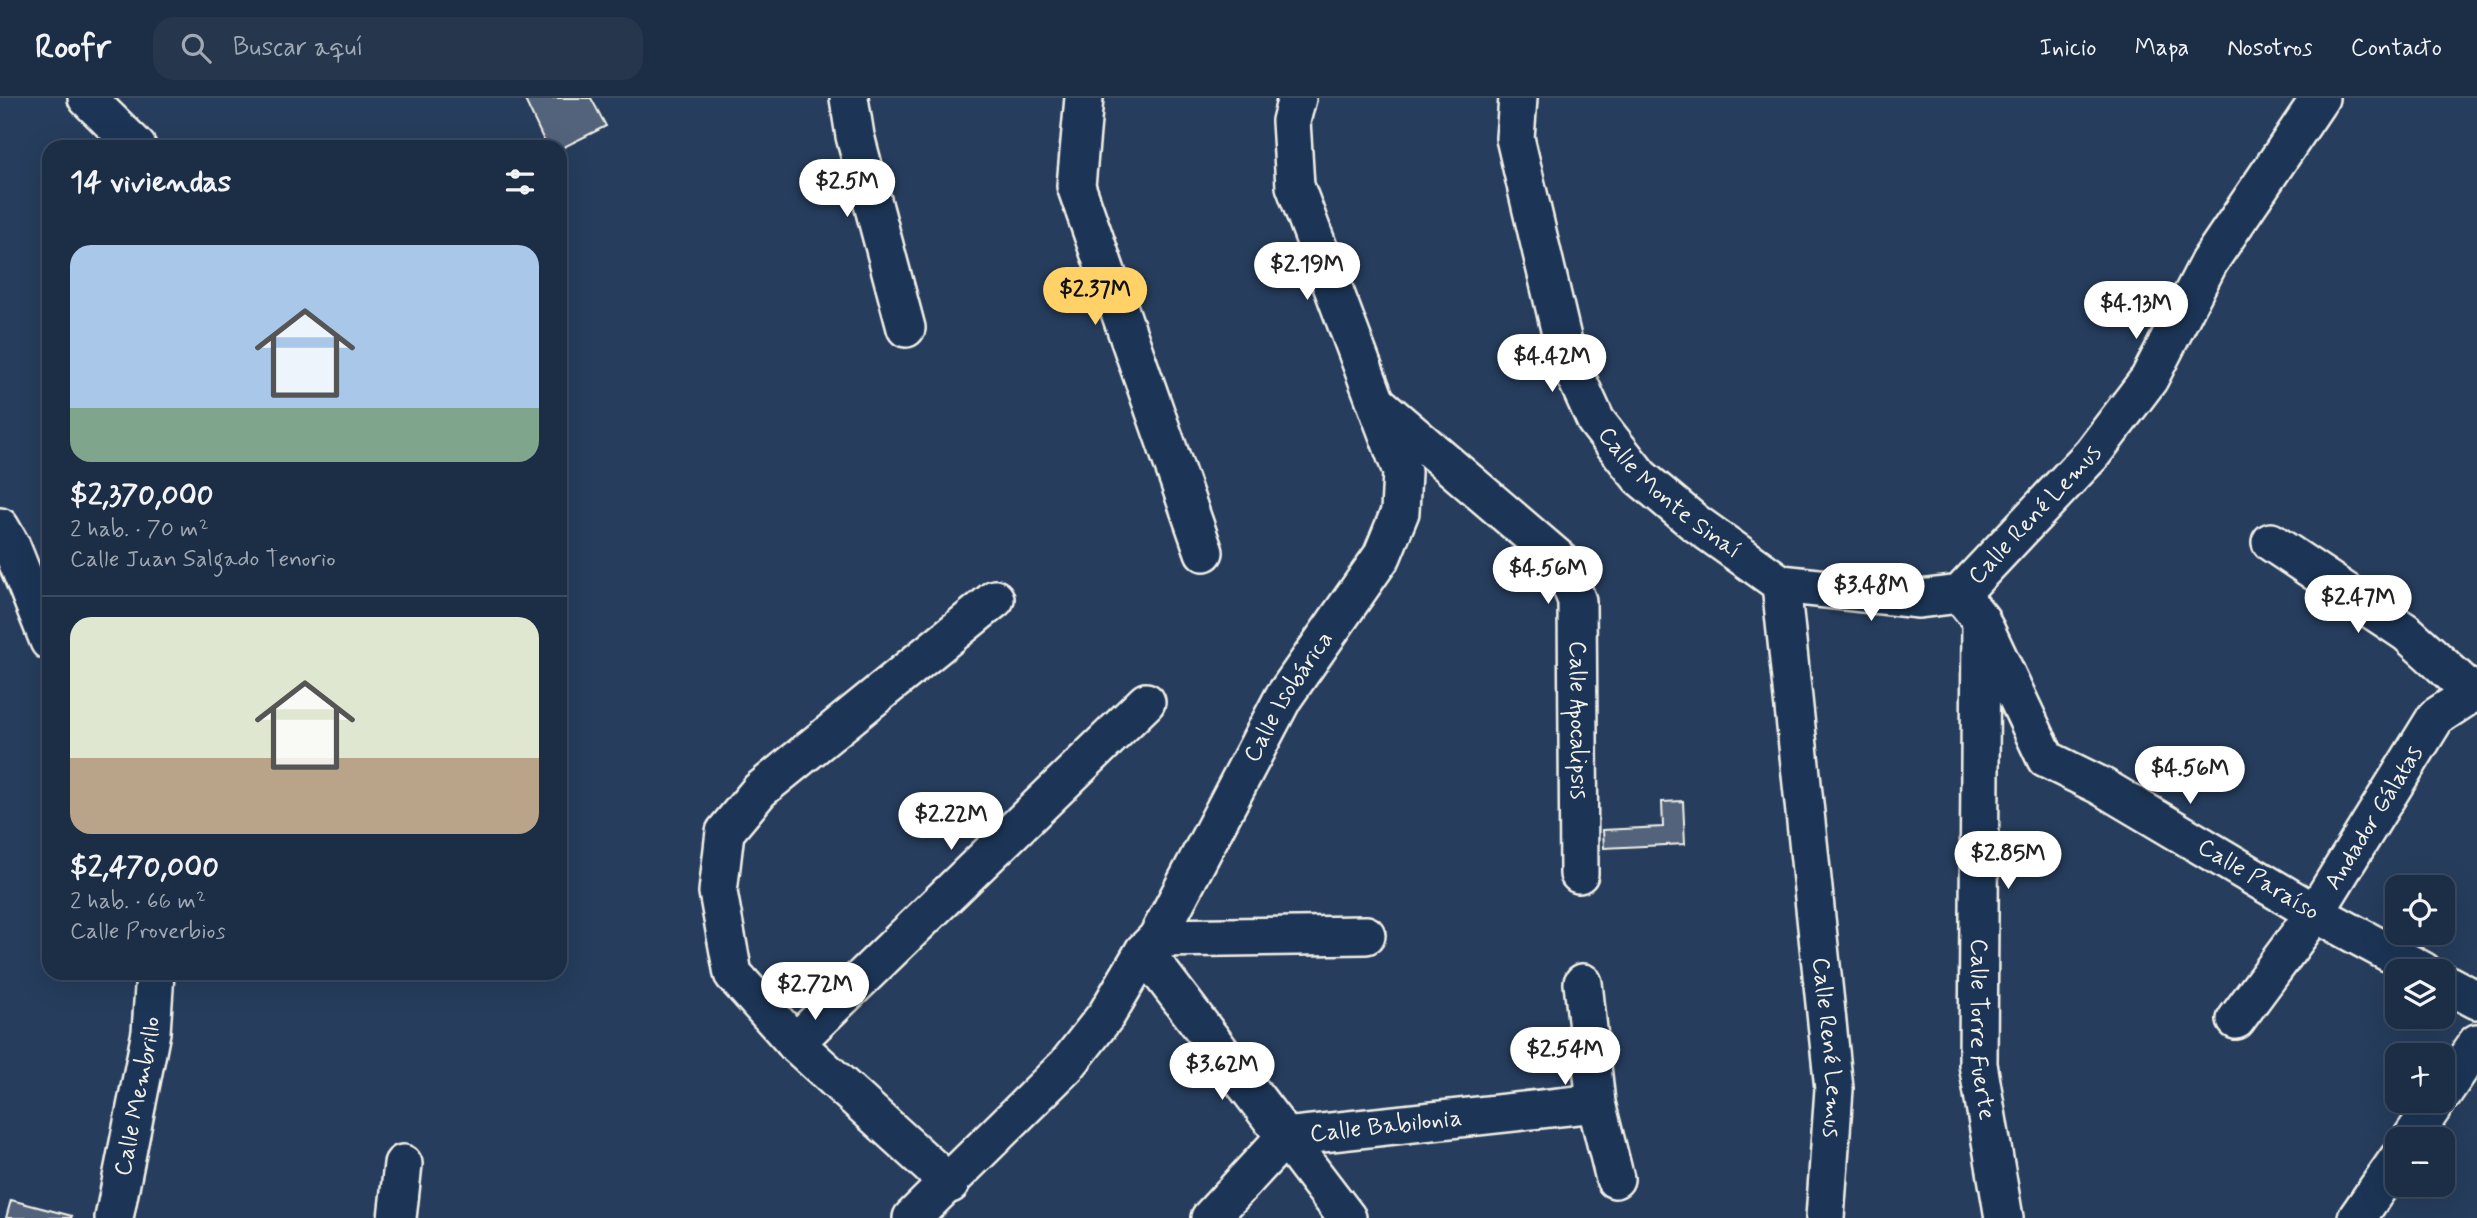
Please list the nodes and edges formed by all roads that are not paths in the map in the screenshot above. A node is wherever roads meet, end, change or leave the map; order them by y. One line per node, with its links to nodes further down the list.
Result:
1 (87, 98): 7 (street)
2 (849, 98): 8 (street)
3 (1084, 98): 12 (street)
4 (1297, 98): 9 (street, Calle Isobárica)
5 (1518, 98): 13 (street, Calle Monte Sinaí)
6 (2320, 98): 15 (street, Calle René Lemus)
7 (130, 140)
8 (906, 328)
9 (1376, 402): 19 (street, Calle Apocalipsis); 22 (street, Calle Isobárica)
10 (4, 542): 16 (street)
11 (2272, 542): 17 (street)
12 (1204, 552)
13 (1780, 584): 15 (street, Calle René Lemus); 43 (street, Calle René Lemus)
14 (995, 599): 29 (street)
15 (1971, 607): 20 (street, Calle Paraíso); 44 (street, Calle Torre Fuerte)
16 (42, 626)
17 (2475, 691): 20 (street, Andador Gálatas)
18 (1146, 702): 29 (street)
19 (1579, 874)
20 (2315, 913): 23 (street, Calle Paraíso); 28 (street, Andador Gálatas)
21 (1366, 935): 22 (street)
22 (1150, 945): 33 (street); 37 (street, Calle Isobárica)
23 (2401, 959)
24 (155, 980): 38 (street, Calle Membrillo)
25 (1583, 983): 32 (street)
26 (2455, 988): 27 (street)
27 (2477, 1000)
28 (2236, 1020)
29 (795, 1043): 37 (street)
30 (2477, 1043): 31 (street)
31 (2455, 1075)
32 (1596, 1103): 33 (street, Calle Babilonia); 36 (street)
33 (1285, 1137): 41 (street, Calle Babilonia); 42 (street)
34 (403, 1164): 39 (street)
35 (2385, 1178): 45 (street)
36 (1615, 1179)
37 (950, 1184): 40 (street, Calle Isobárica)
38 (114, 1218)
39 (397, 1218)
40 (912, 1218)
41 (1210, 1218)
42 (1347, 1218)
43 (1825, 1218)
44 (2004, 1218)
45 (2357, 1218)

